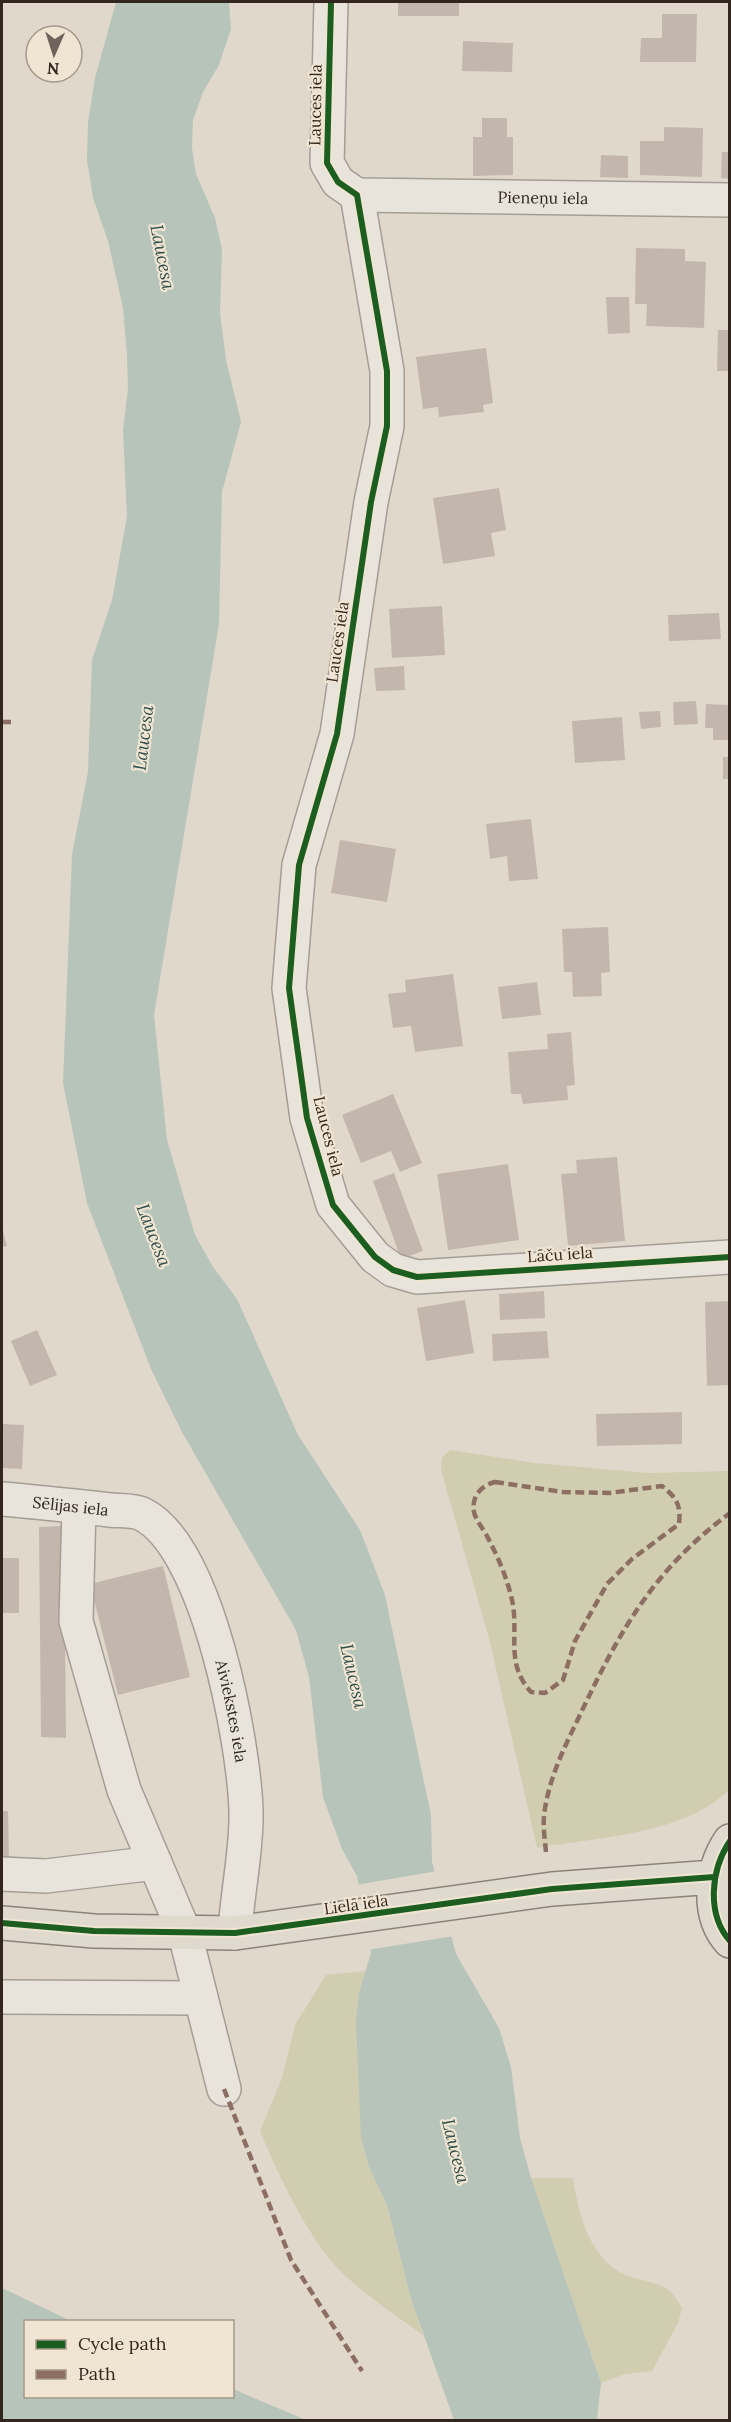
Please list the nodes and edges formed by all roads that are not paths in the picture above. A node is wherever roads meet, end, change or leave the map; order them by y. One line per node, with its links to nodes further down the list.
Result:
1 (331, 2): 2 (street, Lauces iela)
2 (357, 195): 3 (street, Pieneņu iela); 5 (street, Lauces iela)
3 (729, 200)
4 (729, 1257): 5 (street, Lāču iela)
5 (393, 1270)
6 (2, 1499): 7 (street, Sēlijas iela)
7 (80, 1507): 8 (street, Sēlijas iela); 10 (street)
8 (141, 1513): 14 (street, Aiviekstes iela)
9 (729, 1841): 12 (main road)
10 (155, 1863): 11 (street); 15 (street)
11 (2, 1874)
12 (714, 1877): 14 (main road, Lielā iela); 16 (main road)
13 (2, 1923): 15 (main road, Lielā iela)
14 (235, 1933): 15 (main road, Lielā iela)
15 (185, 1934): 18 (street)
16 (729, 1941)
17 (2, 1997): 18 (street)
18 (201, 1998): 19 (street)
19 (224, 2089)

